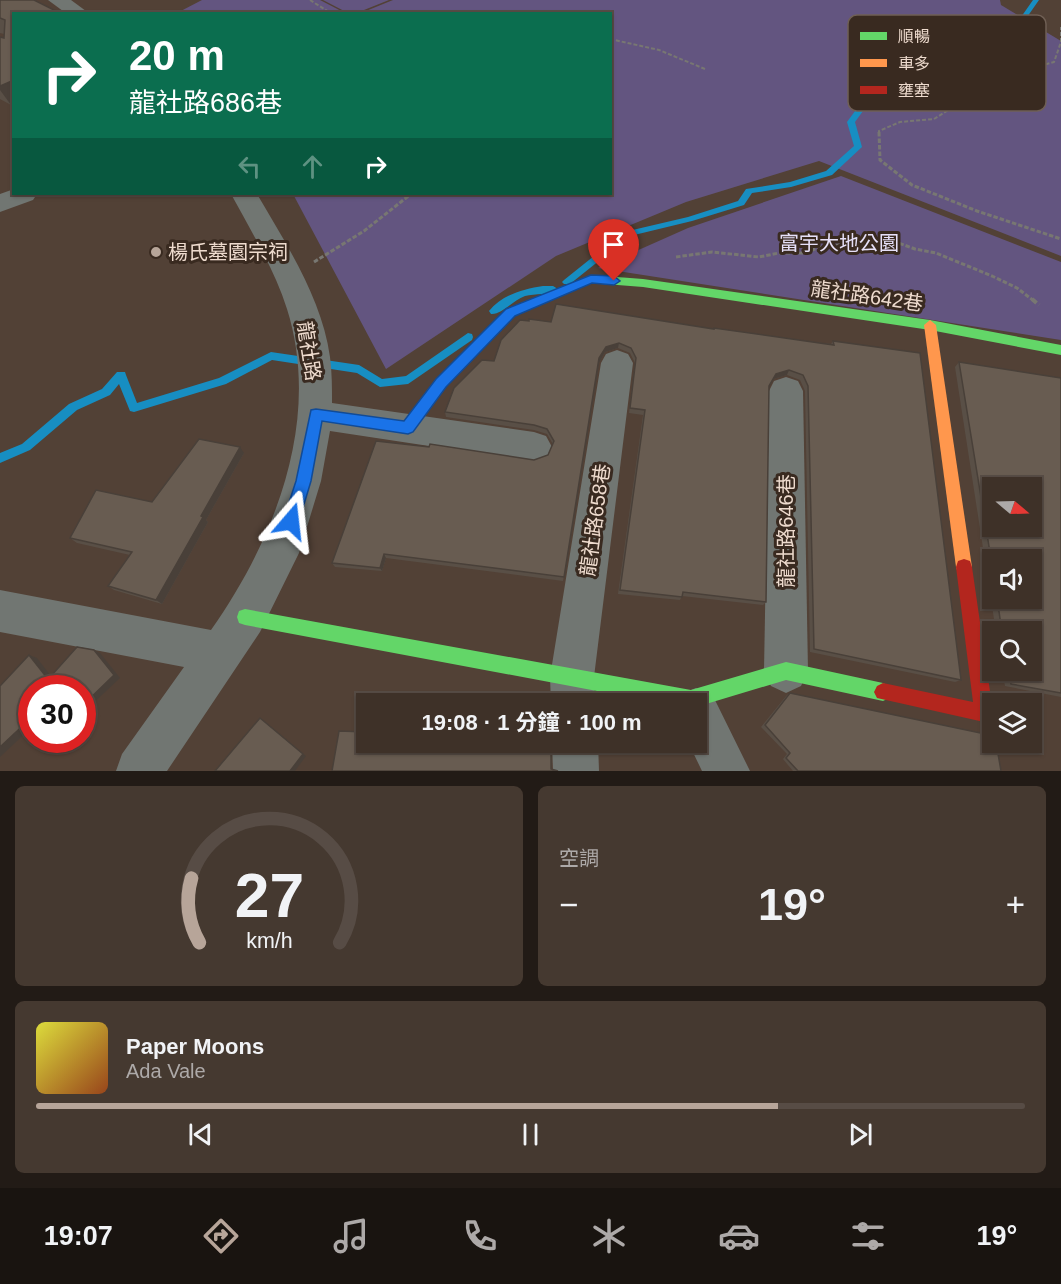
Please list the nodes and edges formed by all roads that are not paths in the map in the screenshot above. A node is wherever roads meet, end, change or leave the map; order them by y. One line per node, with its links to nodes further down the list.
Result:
1 (58, 0): 2 (street)
2 (78, 12)
3 (21, 195): 5 (street)
4 (245, 195): 10 (street, 龍社路)
5 (0, 203)
6 (930, 325): 7 (street); 11 (street, 龍社路642巷); 16 (street, 龍社路642巷)
7 (1061, 350)
8 (617, 363): 17 (street, 龍社路658巷)
9 (786, 391): 16 (street, 龍社路646巷)
10 (316, 415): 11 (street); 14 (street, 龍社路)
11 (408, 428): 12 (street)
12 (534, 447)
13 (0, 611): 15 (street)
14 (245, 617): 15 (street, 龍社路); 17 (street)
15 (221, 653): 22 (street, 龍社路)
16 (786, 670): 19 (street)
17 (573, 690): 18 (street)
18 (599, 693)
19 (707, 699)
20 (707, 732): 24 (street)
21 (575, 753): 23 (street)
22 (139, 771)
23 (576, 771)
24 (727, 771)

